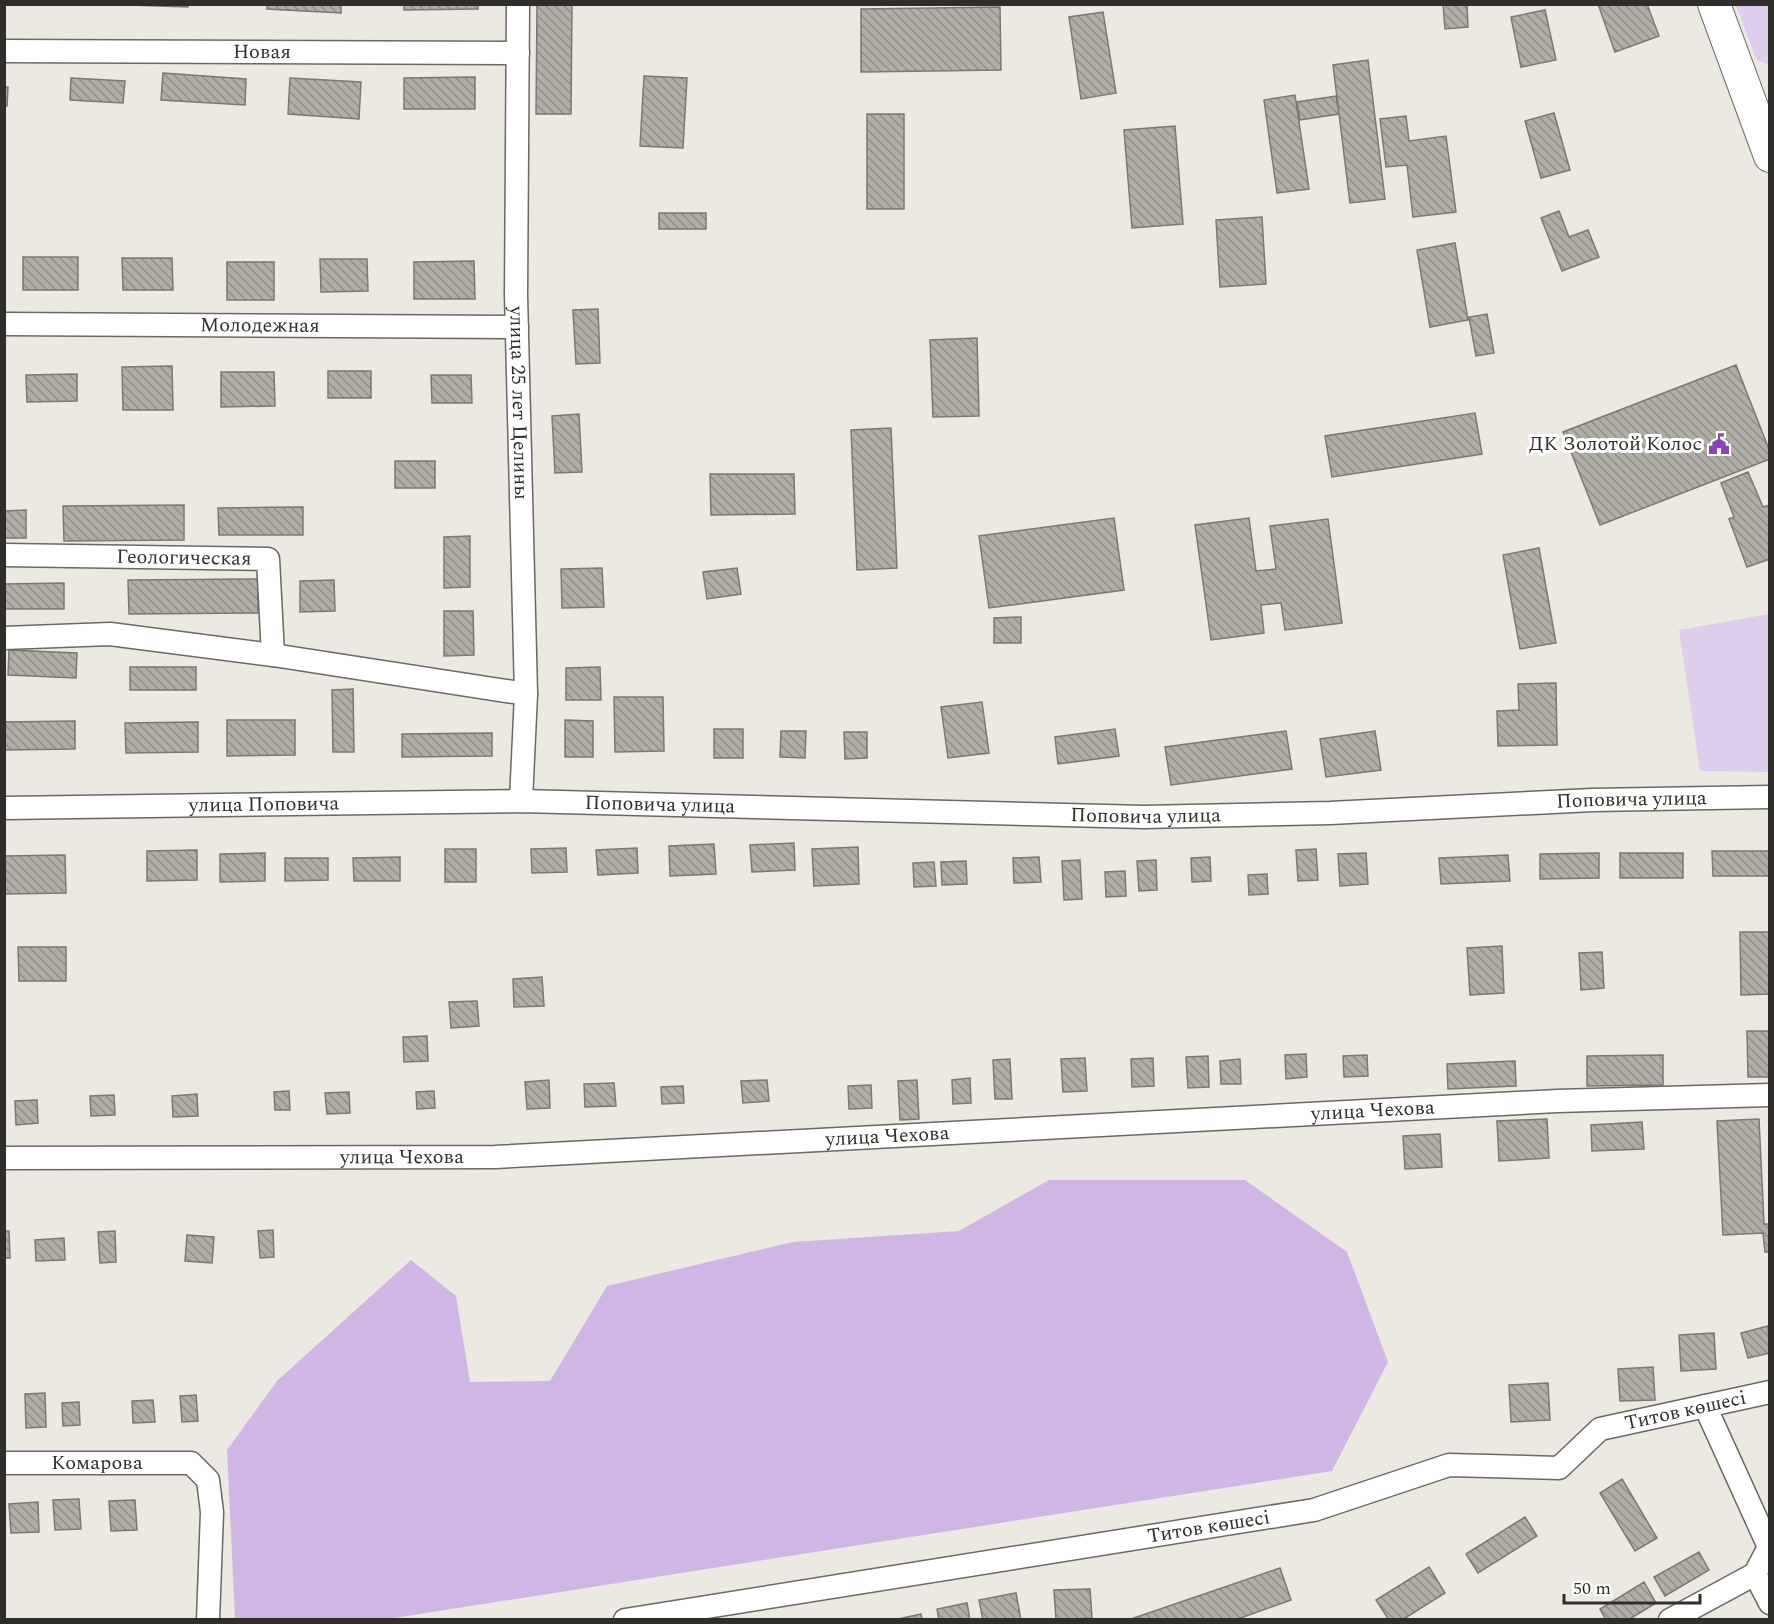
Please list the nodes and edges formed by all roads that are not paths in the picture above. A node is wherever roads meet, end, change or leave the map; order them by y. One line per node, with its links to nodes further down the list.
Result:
1 (518, 4): 4 (street, улица 25 лет Целины)
2 (1714, 4): 5 (street)
3 (4, 51): 4 (street, Новая)
4 (518, 53): 7 (street, улица 25 лет Целины)
5 (1770, 156)
6 (4, 324): 7 (street, Молодежная)
7 (517, 327): 11 (street, улица 25 лет Целины)
8 (4, 555): 10 (street, Геологическая)
9 (4, 638): 10 (street)
10 (273, 655): 11 (street)
11 (526, 694): 13 (street, улица 25 лет Целины)
12 (1770, 797): 13 (street, Поповича улица)
13 (521, 801): 14 (street, улица Поповича)
14 (4, 808)
15 (1770, 1095): 16 (street, улица Чехова)
16 (4, 1158)
17 (1770, 1392): 18 (street, Титов көшесі)
18 (1705, 1406): 20 (street); 23 (street, Титов көшесі)
19 (4, 1463): 22 (street, Комарова)
20 (1755, 1574): 21 (street); 24 (street)
21 (1770, 1603)
22 (208, 1620)
23 (625, 1620)
24 (1670, 1620)

